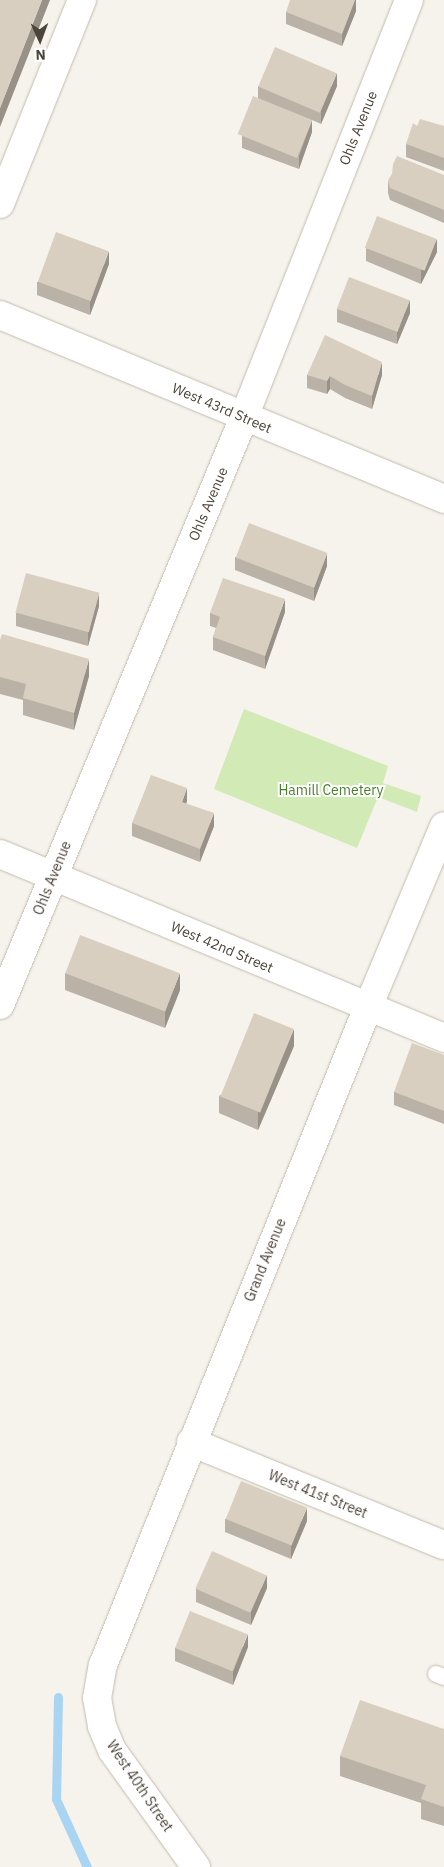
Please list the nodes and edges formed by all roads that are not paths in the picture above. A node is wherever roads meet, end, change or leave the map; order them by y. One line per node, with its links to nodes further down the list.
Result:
1 (82, 0): 3 (street)
2 (409, 0): 5 (street, Ohls Avenue)
3 (0, 204)
4 (0, 316): 5 (street, West 43rd Street)
5 (244, 417): 6 (street, West 43rd Street); 9 (street, Ohls Avenue)
6 (444, 500)
7 (444, 826): 11 (street, Grand Avenue)
8 (0, 854): 9 (street, West 42nd Street)
9 (52, 876): 10 (street, Ohls Avenue); 11 (street, West 42nd Street)
10 (0, 1005)
11 (368, 1007): 12 (street, West 42nd Street); 13 (street, Grand Avenue)
12 (444, 1038)
13 (191, 1442): 14 (street, West 41st Street); 15 (street, Grand Avenue)
14 (444, 1545)
15 (97, 1698): 16 (street, West 40th Street)
16 (196, 1867)

